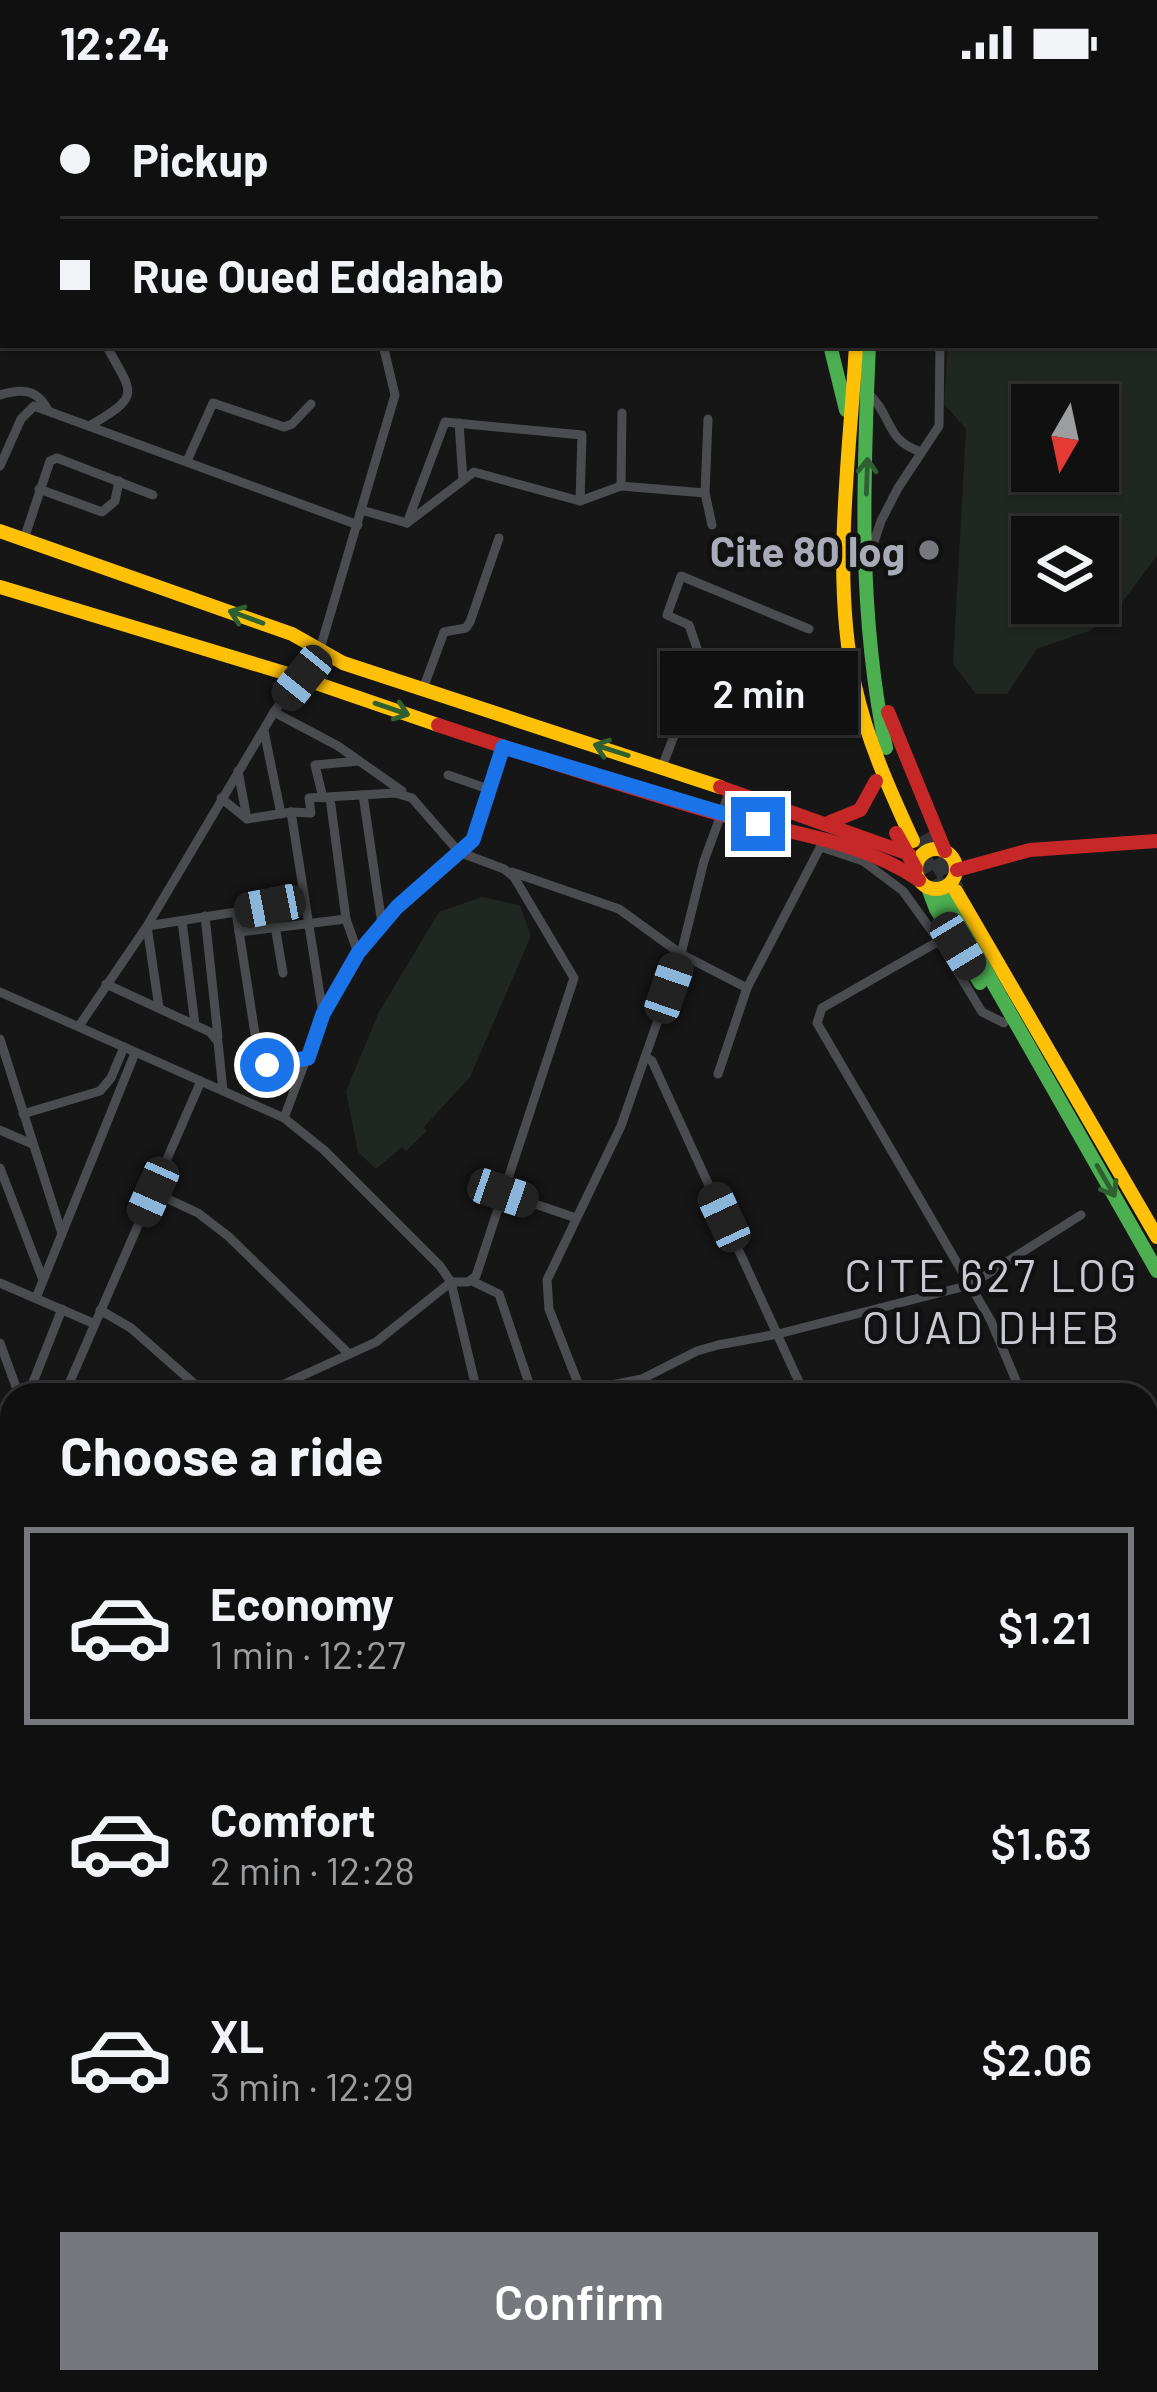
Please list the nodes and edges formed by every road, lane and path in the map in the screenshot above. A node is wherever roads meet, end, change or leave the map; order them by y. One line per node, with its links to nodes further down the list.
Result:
1 (108, 348): 14 (street)
2 (384, 348): 26 (street)
3 (831, 348): 15 (main road)
4 (856, 348): 15 (main road)
5 (871, 348): 7 (main road)
6 (940, 348): 16 (street)
7 (869, 394): 16 (street); 33 (main road, one-way to 7)
8 (0, 395): 10 (street)
9 (311, 404): 17 (street)
10 (48, 410): 14 (street); 18 (street)
11 (622, 413): 21 (street)
12 (708, 419): 23 (street)
13 (459, 423): 19 (street); 25 (street); 27 (street)
14 (91, 425): 17 (street)
15 (852, 434): 41 (main road)
16 (921, 452): 33 (street)
17 (188, 461): 28 (street)
18 (0, 466)
19 (463, 480): 25 (street); 27 (street)
20 (119, 481): 22 (street); 22 (street); 24 (street)
21 (621, 486): 23 (street); 25 (street)
22 (39, 489): 32 (street)
23 (705, 493): 29 (street)
24 (153, 495)
25 (580, 501)
26 (361, 510): 27 (street); 28 (street)
27 (407, 523)
28 (358, 525): 36 (street)
29 (712, 525)
30 (0, 531): 32 (main road)
31 (499, 538): 39 (street)
32 (24, 539): 36 (main road, one-way to 32)
33 (863, 576): 38 (main road)
34 (0, 586): 37 (main road)
35 (809, 628): 45 (street)
36 (320, 649): 37 (street); 39 (main road)
37 (302, 678): 40 (street); 43 (main road, one-way to 43)
38 (872, 687): 62 (main road); 63 (main road)
39 (423, 689): 45 (main road, one-way to 39)
40 (274, 712): 42 (street); 44 (street)
41 (865, 720): 48 (main road); 63 (main road)
42 (264, 729): 46 (street); 55 (street)
43 (503, 747): 49 (street); 56 (main road)
44 (363, 764): 51 (street); 52 (street); 53 (street)
45 (662, 767): 50 (main road)
46 (238, 771): 54 (street); 57 (street)
47 (448, 775): 49 (street)
48 (876, 781): 58 (main road); 63 (main road)
49 (491, 790): 61 (street)
50 (730, 790): 56 (street); 58 (main road)
51 (368, 794): 52 (street); 53 (street); 73 (street)
52 (326, 798): 55 (street); 70 (street)
53 (412, 798): 61 (street)
54 (221, 799): 57 (street); 74 (street)
55 (286, 813): 57 (street); 67 (street)
56 (722, 814): 60 (main road); 79 (street)
57 (247, 819)
58 (821, 821): 63 (main road)
59 (1157, 841): 64 (main road)
60 (823, 843): 63 (main road); 77 (street); 82 (street)
61 (459, 852): 65 (street); 73 (street)
62 (948, 853): 63 (main road); 64 (main road); 66 (main road)
63 (918, 860): 66 (main road); 86 (main road)
64 (983, 860): 66 (main road)
65 (504, 869): 79 (street); 105 (street)
66 (953, 884): 93 (main road)
67 (304, 899): 68 (street); 72 (street)
68 (236, 912): 69 (street); 76 (street)
69 (205, 916): 71 (street); 90 (street)
70 (346, 919): 72 (street); 78 (street)
71 (182, 920): 74 (street); 87 (street)
72 (308, 923): 75 (street); 85 (street)
73 (382, 924): 78 (street)
74 (146, 926): 81 (street); 84 (street)
75 (275, 926): 76 (street); 80 (street)
76 (239, 932): 95 (street)
77 (939, 941): 86 (street); 115 (street)
78 (358, 953): 85 (street)
79 (681, 954): 82 (street); 94 (street)
80 (283, 973)
81 (106, 984): 84 (street); 88 (street)
82 (747, 988): 96 (street)
83 (0, 992): 88 (street)
84 (159, 1008): 87 (street)
85 (323, 1014): 95 (street)
86 (1004, 1023): 93 (main road)
87 (195, 1024): 90 (street)
88 (79, 1026): 91 (street)
89 (0, 1039): 99 (street)
90 (218, 1042): 98 (street)
91 (124, 1047): 92 (street); 99 (street)
92 (136, 1053): 97 (street); 108 (street)
93 (1043, 1055): 109 (main road); 110 (main road, one-way to 110)
94 (645, 1057): 107 (street); 120 (street)
95 (308, 1058): 100 (street)
96 (718, 1075)
97 (201, 1082): 98 (street); 104 (street)
98 (224, 1091): 100 (street)
99 (23, 1114): 102 (street)
100 (284, 1118): 114 (street)
101 (0, 1130): 102 (street)
102 (32, 1144): 108 (street)
103 (0, 1168): 111 (street)
104 (153, 1192): 118 (street); 122 (street)
105 (503, 1193): 107 (street); 112 (street)
106 (1081, 1215): 115 (street)
107 (576, 1218): 130 (street)
108 (62, 1234): 111 (street)
109 (1157, 1237)
110 (1157, 1271)
111 (43, 1280): 116 (street)
112 (472, 1280): 114 (street); 129 (street)
113 (1, 1282): 116 (street)
114 (451, 1282): 122 (street); 123 (street)
115 (970, 1285): 120 (street); 133 (street)
116 (36, 1298): 117 (street)
117 (62, 1309): 119 (street); 125 (street)
118 (100, 1310): 119 (street); 127 (street)
119 (95, 1324): 126 (street)
120 (778, 1334): 131 (street); 132 (street)
121 (0, 1343): 124 (street)
122 (349, 1354): 128 (street)
123 (474, 1379)
124 (15, 1383)
125 (33, 1383)
126 (69, 1383)
127 (193, 1383)
128 (286, 1383)
129 (529, 1383)
130 (578, 1383)
131 (622, 1383)
132 (800, 1383)
133 (1017, 1383)

